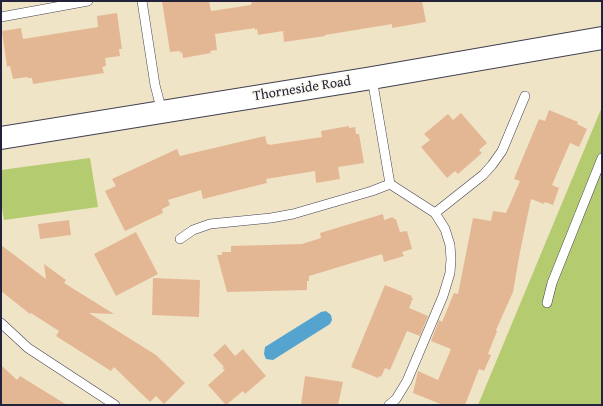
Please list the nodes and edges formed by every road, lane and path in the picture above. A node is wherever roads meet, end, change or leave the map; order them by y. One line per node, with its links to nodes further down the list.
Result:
1 (88, 1): 3 (lane)
2 (142, 1): 7 (lane)
3 (1, 17)
4 (602, 38): 5 (street, Thorneside Road)
5 (372, 78): 7 (street, Thorneside Road); 10 (lane)
6 (525, 96): 11 (lane)
7 (162, 112): 8 (street, Thorneside Road)
8 (1, 138)
9 (602, 158): 13 (lane)
10 (390, 184): 11 (lane); 12 (lane)
11 (436, 213): 16 (lane)
12 (180, 239)
13 (547, 303)
14 (1, 323): 15 (lane)
15 (115, 405)
16 (389, 405)

